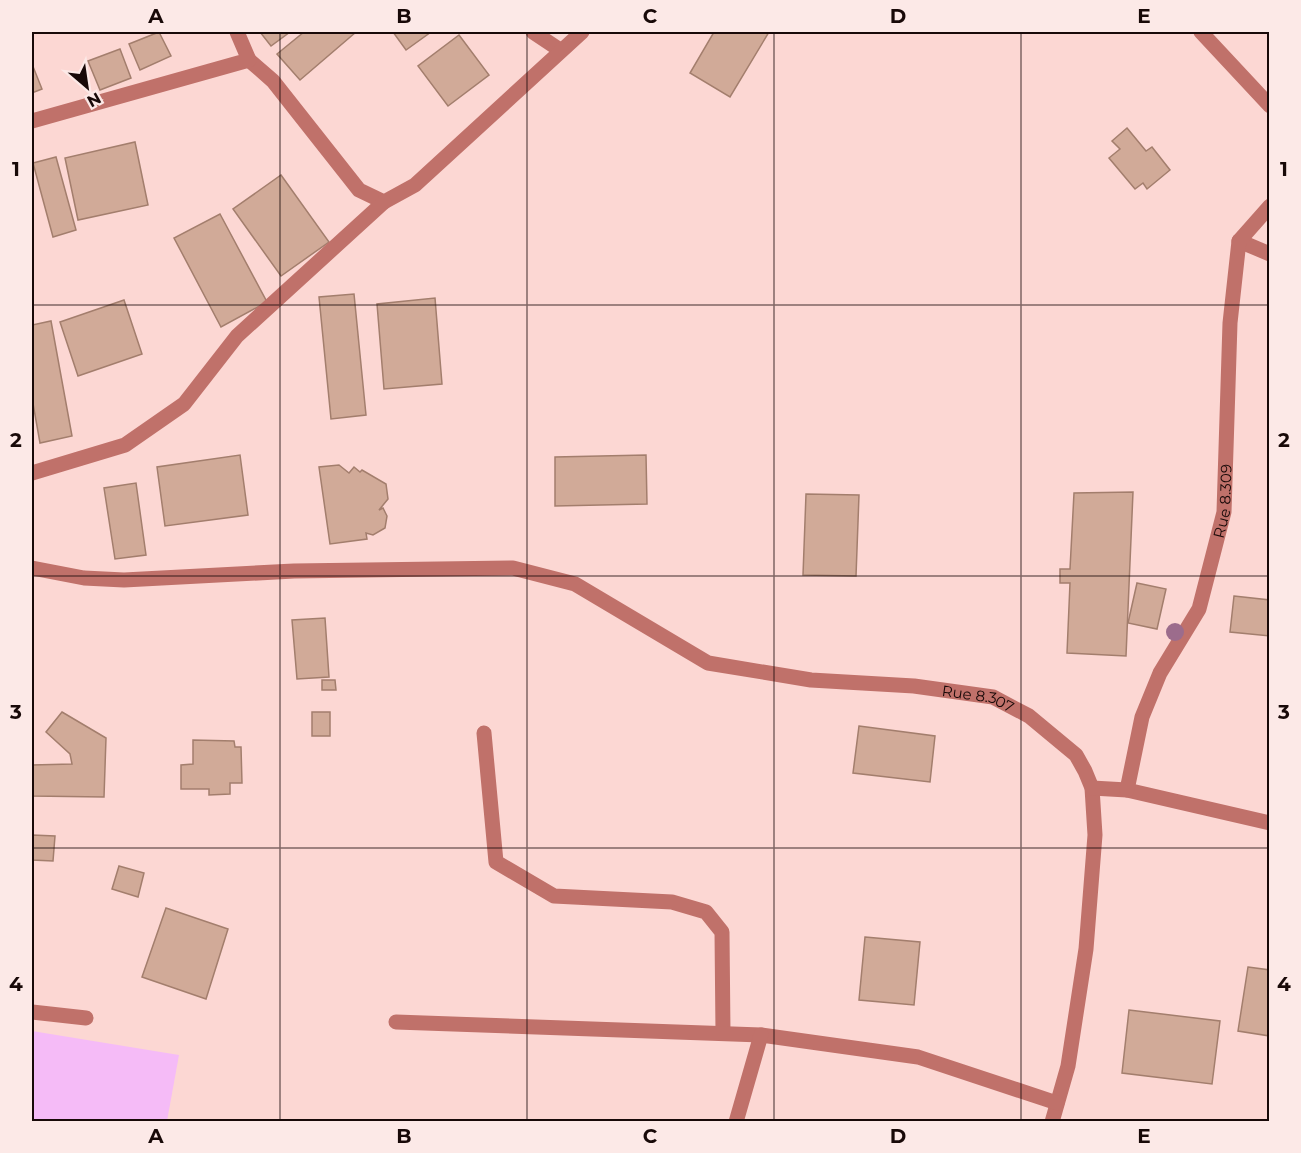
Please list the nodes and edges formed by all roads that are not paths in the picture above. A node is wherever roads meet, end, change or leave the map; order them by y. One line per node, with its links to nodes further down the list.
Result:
1 (237, 32): 6 (street)
2 (532, 32): 5 (street)
3 (582, 32): 5 (street)
4 (1201, 32): 7 (street)
5 (560, 50): 9 (street)
6 (249, 60): 8 (street); 9 (street)
7 (1269, 106)
8 (32, 121)
9 (384, 202): 13 (street)
10 (1269, 206): 11 (street)
11 (1239, 241): 12 (street); 17 (street, Rue 8.309)
12 (1269, 254)
13 (32, 473)
14 (32, 568): 16 (street, Rue 8.307)
15 (484, 733): 22 (street)
16 (1092, 788): 17 (street); 24 (street, Rue 8.307)
17 (1127, 789): 18 (street)
18 (1269, 823)
19 (32, 1012): 20 (street)
20 (86, 1018)
21 (396, 1022): 22 (street)
22 (723, 1033): 23 (street)
23 (761, 1035): 24 (street); 25 (street)
24 (1057, 1103): 26 (street, Rue 8.307)
25 (736, 1122)
26 (1052, 1122)

